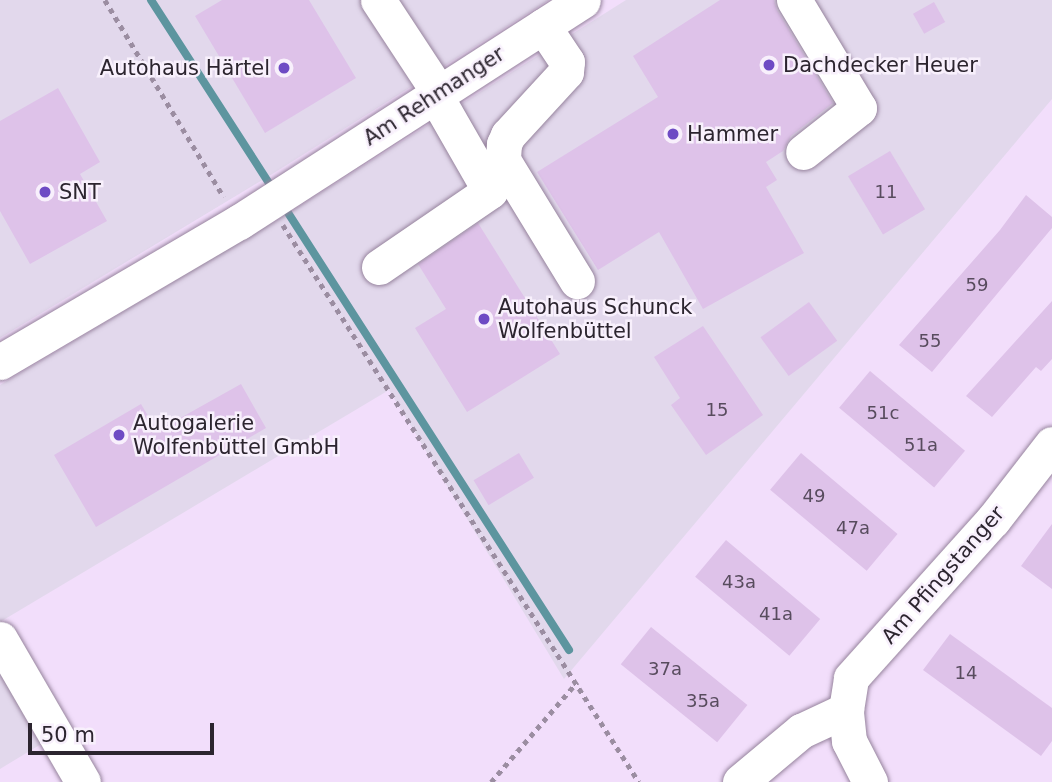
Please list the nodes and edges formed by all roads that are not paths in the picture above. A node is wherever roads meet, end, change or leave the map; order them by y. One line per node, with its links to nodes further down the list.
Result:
1 (378, 0): 5 (street)
2 (583, 0): 4 (street, Am Rehmanger)
3 (794, 0): 6 (street)
4 (543, 26): 5 (street, Am Rehmanger); 8 (street)
5 (437, 94): 7 (street); 9 (street, Am Rehmanger)
6 (803, 152)
7 (379, 267)
8 (577, 281)
9 (0, 362)
10 (1052, 444): 12 (street, Am Pfingstanger)
11 (0, 639): 13 (street)
12 (846, 710): 14 (street); 15 (street, Am Pfingstanger)
13 (83, 782)
14 (740, 782)
15 (870, 782)

